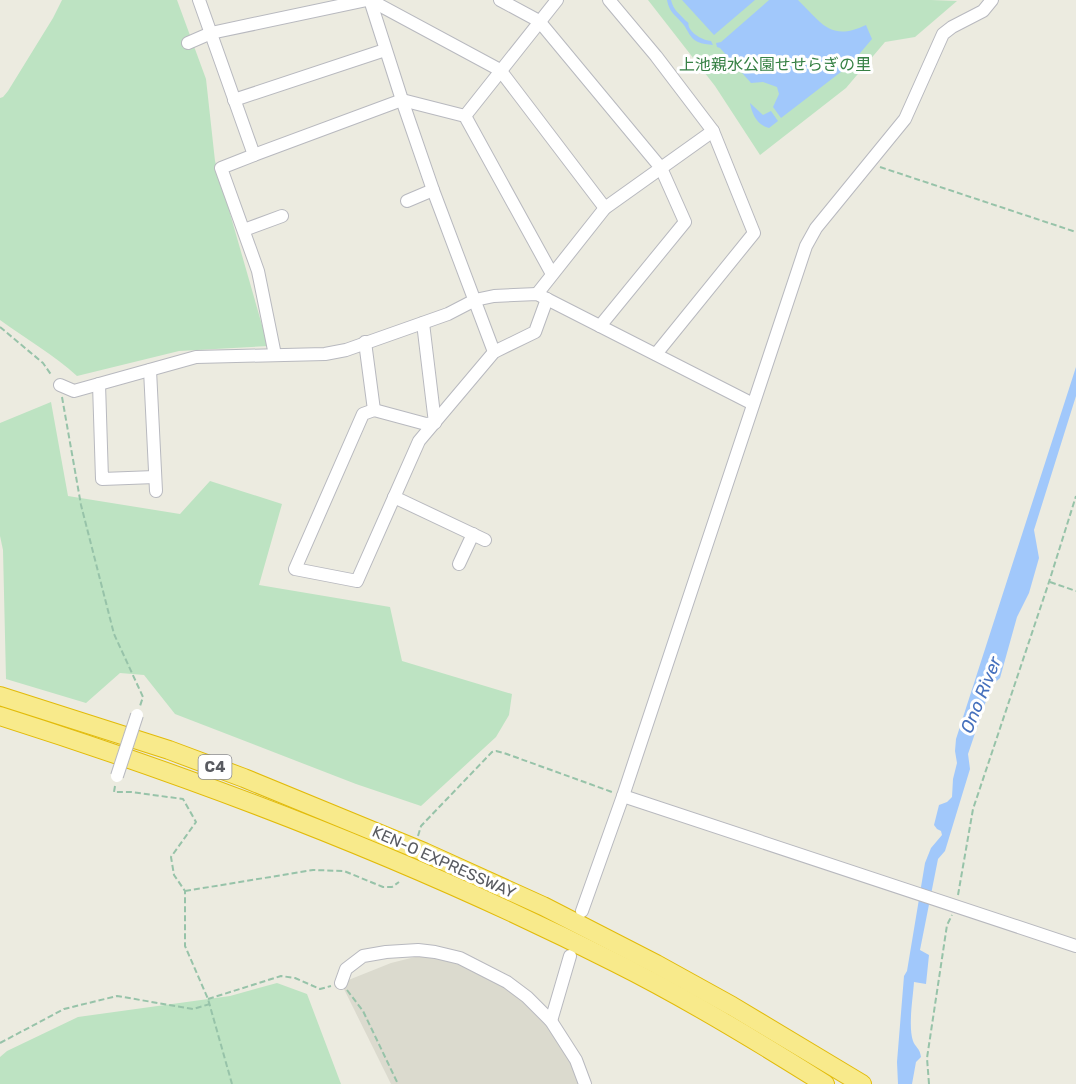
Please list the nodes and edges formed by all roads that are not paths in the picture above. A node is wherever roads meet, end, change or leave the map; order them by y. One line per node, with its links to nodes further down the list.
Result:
1 (199, 0): 8 (street)
2 (369, 0): 8 (street); 10 (street); 11 (street)
3 (500, 0): 7 (street)
4 (557, 0): 7 (street)
5 (609, 0): 15 (street)
6 (992, 0): 35 (street)
7 (539, 21): 11 (street); 17 (street)
8 (210, 33): 9 (street); 12 (street)
9 (188, 43)
10 (385, 50): 12 (street); 13 (street)
11 (500, 70): 14 (street); 20 (street)
12 (234, 100): 16 (street)
13 (402, 100): 14 (street); 16 (street); 18 (street)
14 (465, 116): 23 (street)
15 (712, 131): 17 (street); 30 (street)
16 (254, 155): 22 (street)
17 (661, 168): 20 (street); 27 (street)
18 (433, 190): 19 (street); 25 (street)
19 (407, 201)
20 (605, 208): 23 (street)
21 (282, 216): 22 (street)
22 (244, 230): 31 (street)
23 (552, 274): 24 (street)
24 (542, 296): 25 (street); 27 (street); 29 (street)
25 (475, 300): 26 (street); 29 (street)
26 (423, 323): 28 (street); 37 (street)
27 (600, 326): 30 (street)
28 (365, 342): 31 (street); 36 (street)
29 (494, 352): 37 (street)
30 (656, 354): 35 (street)
31 (275, 355): 32 (street)
32 (150, 370): 33 (street); 38 (street)
33 (99, 384): 34 (street); 38 (street)
34 (60, 385)
35 (753, 404): 48 (street)
36 (374, 410): 37 (street); 40 (street)
37 (435, 423): 40 (street)
38 (155, 477): 39 (street)
39 (156, 491)
40 (394, 497): 41 (street)
41 (473, 534): 42 (street); 43 (street)
42 (485, 540)
43 (459, 564)
44 (0, 696): 56 (highway, KEN-O EXPRESSWAY / C4)
45 (137, 716): 47 (street, bridge)
46 (0, 717): 55 (highway, KEN-O EXPRESSWAY / C4)
47 (117, 776)
48 (623, 796): 49 (street); 50 (street)
49 (582, 911)
50 (1076, 946)
51 (570, 956): 53 (street)
52 (341, 983): 53 (street)
53 (551, 1021): 54 (street)
54 (585, 1084)
55 (825, 1084)
56 (862, 1084)

